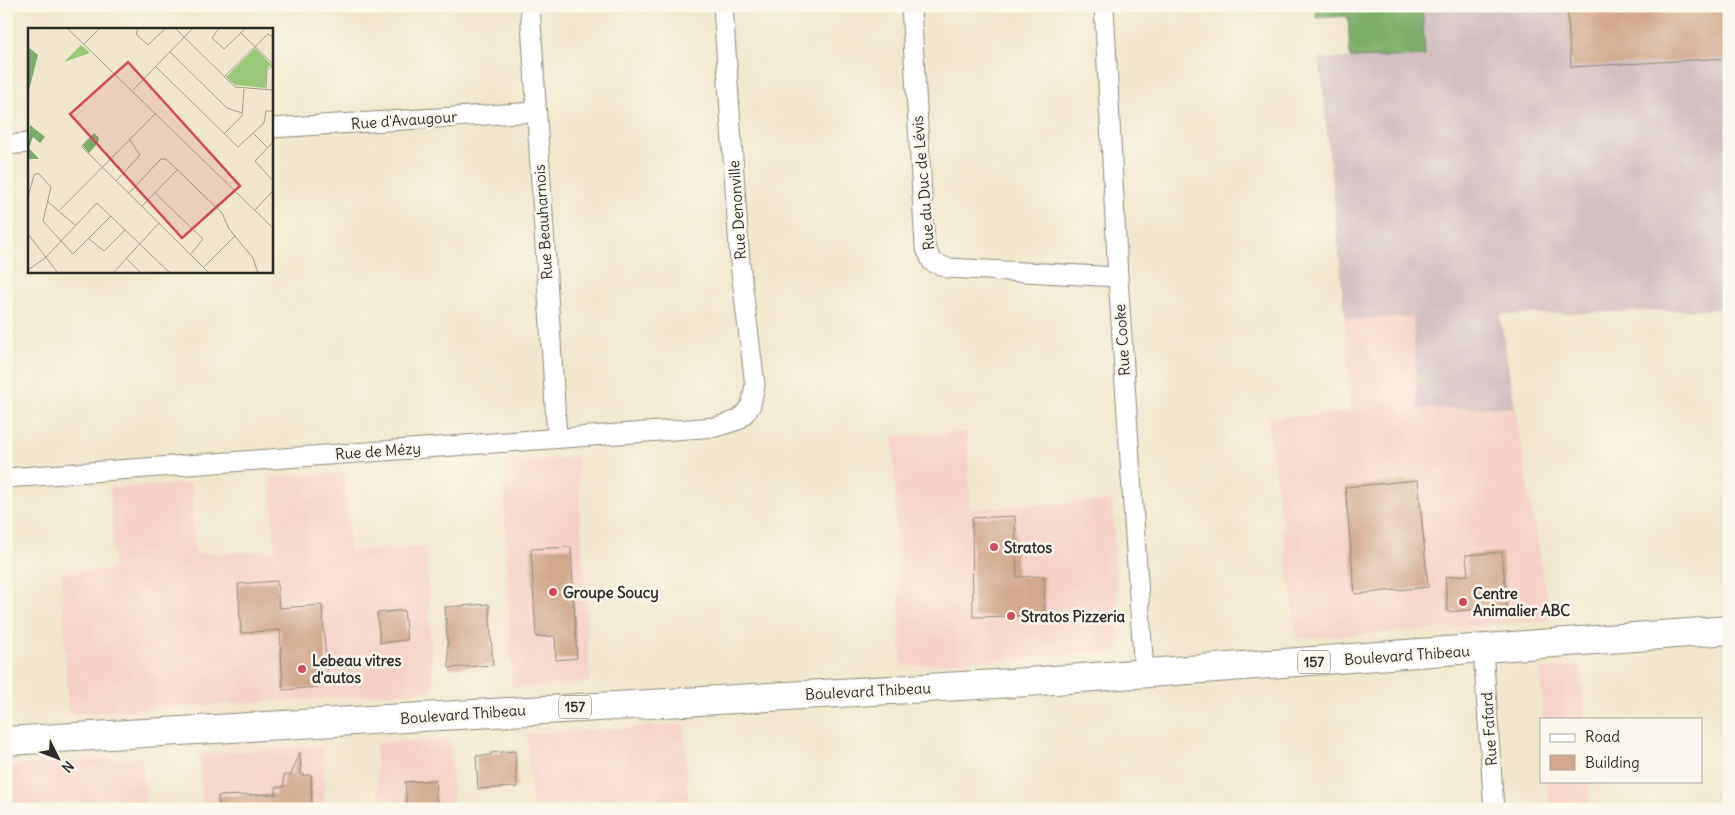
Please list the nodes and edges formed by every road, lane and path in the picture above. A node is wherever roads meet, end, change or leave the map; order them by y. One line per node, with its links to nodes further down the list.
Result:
1 (530, 6): 5 (street, Rue Beauharnois)
2 (723, 6): 10 (street, Rue Denonville)
3 (911, 6): 9 (street, Rue du Duc de Lévis)
4 (1104, 6): 9 (street, Rue Cooke)
5 (536, 112): 6 (street, Rue d'Avaugour); 11 (street, Rue Beauharnois)
6 (272, 128)
7 (28, 143): 8 (street)
8 (6, 145)
9 (1118, 277): 15 (street, Rue Cooke)
10 (746, 412): 11 (street, Rue de Mézy)
11 (557, 438): 12 (street, Rue de Mézy)
12 (6, 478)
13 (1729, 630): 14 (main road, Boulevard Thibeau / 157)
14 (1483, 649): 15 (main road, Boulevard Thibeau / 157); 17 (street, Rue Fafard)
15 (1144, 673): 16 (main road, Boulevard Thibeau / 157)
16 (6, 741)
17 (1494, 809)

